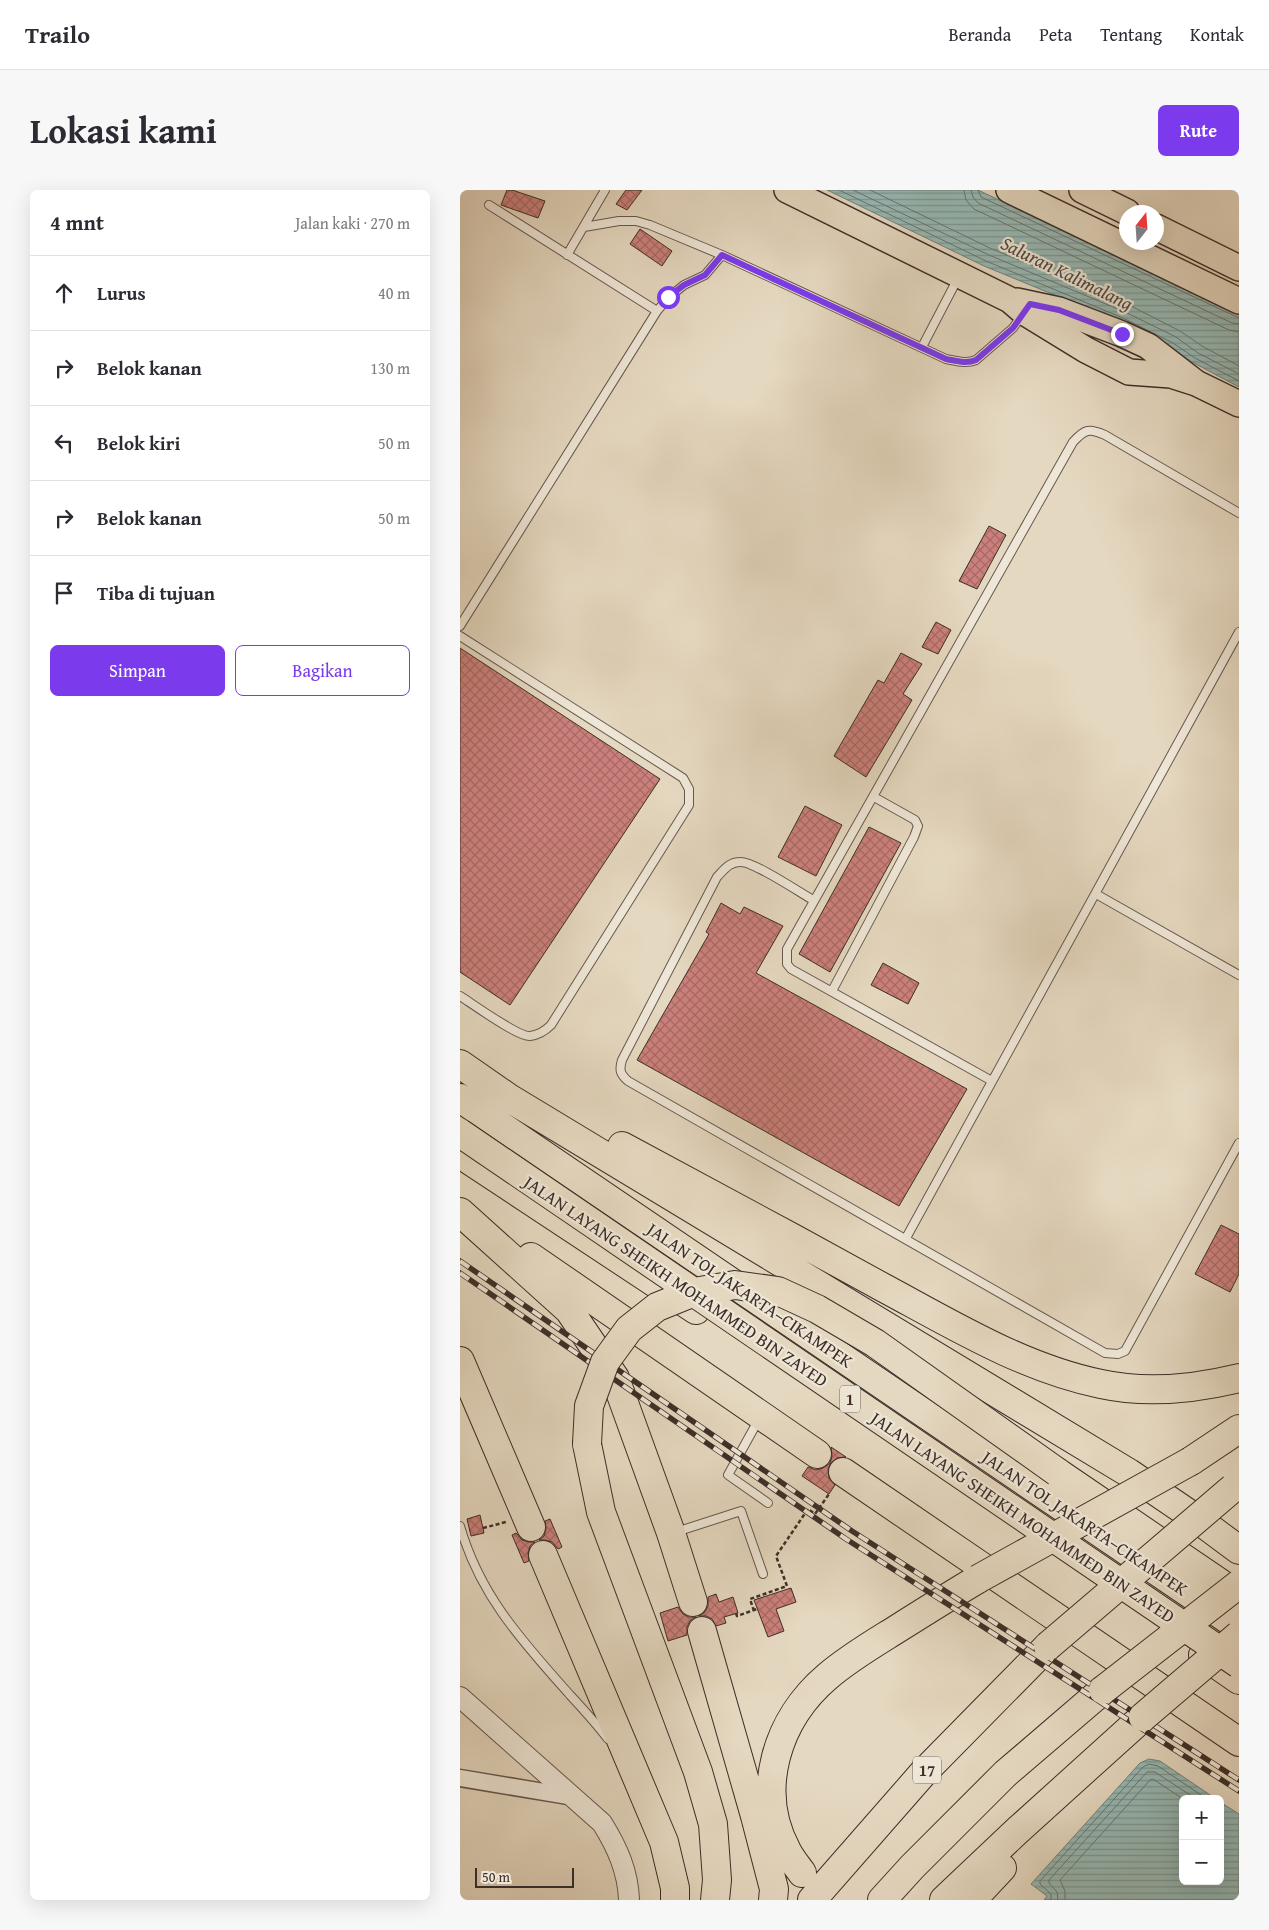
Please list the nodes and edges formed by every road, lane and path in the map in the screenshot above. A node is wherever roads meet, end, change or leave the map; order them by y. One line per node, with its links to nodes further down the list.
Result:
1 (605, 190): 7 (lane)
2 (787, 190): 12 (main road)
3 (1009, 190): 13 (main road)
4 (1082, 190): 6 (main road)
5 (489, 205): 9 (lane)
6 (1119, 208)
7 (584, 226): 9 (lane); 10 (lane)
8 (1164, 231): 11 (main road)
9 (567, 255): 15 (lane)
10 (722, 255): 15 (lane); 16 (lane)
11 (1239, 268)
12 (959, 275): 14 (main road); 16 (lane)
13 (1239, 300)
14 (1021, 305): 16 (lane); 17 (main road)
15 (657, 311): 19 (lane)
16 (922, 347)
17 (1239, 404)
18 (1239, 513): 22 (lane)
19 (460, 626)
20 (1239, 632): 23 (lane)
21 (460, 636): 27 (lane)
22 (874, 797): 24 (lane); 26 (lane)
23 (1096, 894): 25 (lane); 30 (lane)
24 (813, 900): 26 (lane); 37 (lane)
25 (1239, 975)
26 (832, 991): 30 (lane)
27 (460, 996)
28 (460, 1054): 39 (highway)
29 (460, 1064): 50 (highway)
30 (992, 1081): 37 (lane)
31 (460, 1098): 57 (highway, JALAN TOL JAKARTA–CIKAMPEK / 1)
32 (460, 1116): 60 (highway, JALAN LAYANG SHEIKH MOHAMMED BIN ZAYED / 1, bridge)
33 (460, 1134): 61 (highway, JALAN LAYANG SHEIKH MOHAMMED BIN ZAYED / 1, bridge)
34 (1239, 1143): 37 (lane)
35 (460, 1154): 62 (highway, 1)
36 (460, 1210): 40 (highway); 49 (highway)
37 (906, 1238)
38 (460, 1361): 48 (highway)
39 (1239, 1378)
40 (762, 1416): 42 (highway); 45 (lane)
41 (1239, 1429): 69 (highway, bridge)
42 (817, 1454)
43 (836, 1483): 56 (path); 65 (highway)
44 (1236, 1485): 74 (highway, 17, bridge)
45 (768, 1503)
46 (460, 1526): 67 (lane)
47 (483, 1528): 48 (path)
48 (520, 1528)
49 (671, 1533): 52 (lane); 55 (highway)
50 (1239, 1550)
51 (543, 1555): 67 (highway)
52 (763, 1574)
53 (1239, 1584): 75 (highway, bridge)
54 (1239, 1596): 72 (highway, bridge)
55 (693, 1602)
56 (736, 1613)
57 (1239, 1627)
58 (702, 1630): 73 (highway)
59 (1239, 1635): 64 (highway, bridge)
60 (1239, 1646)
61 (1239, 1664)
62 (1239, 1680)
63 (460, 1697): 68 (street)
64 (1142, 1717): 76 (highway); 77 (highway)
65 (1239, 1742)
66 (460, 1778): 68 (street)
67 (642, 1790): 71 (highway)
68 (574, 1797): 70 (street)
69 (802, 1873)
70 (629, 1900)
71 (674, 1900)
72 (715, 1900)
73 (774, 1900)
74 (812, 1900)
75 (882, 1900)
76 (944, 1900)
77 (972, 1900)

